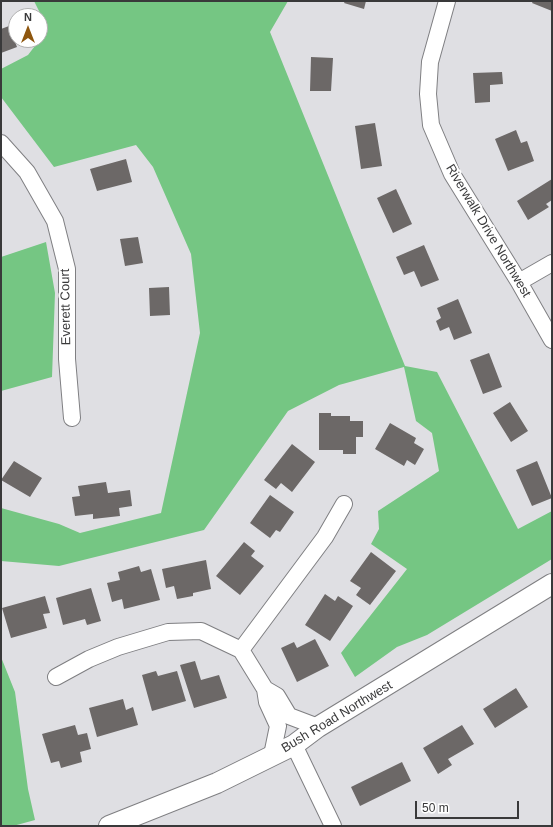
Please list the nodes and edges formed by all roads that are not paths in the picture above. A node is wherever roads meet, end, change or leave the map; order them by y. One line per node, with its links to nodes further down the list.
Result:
1 (448, 1): 4 (street, Riverwalk Drive Northwest)
2 (1, 143): 6 (street, Everett Court)
3 (552, 263): 4 (street)
4 (519, 282): 5 (street, Riverwalk Drive Northwest)
5 (552, 340)
6 (72, 418)
7 (344, 504): 9 (street)
8 (552, 584): 12 (street, Bush Road Northwest)
9 (241, 650): 10 (street); 11 (street)
10 (56, 677)
11 (265, 690): 12 (street); 14 (street)
12 (318, 728): 13 (street, Bush Road Northwest)
13 (294, 744): 14 (street, Bush Road Northwest); 16 (street)
14 (272, 755): 15 (street, Bush Road Northwest)
15 (109, 826)
16 (333, 826)

